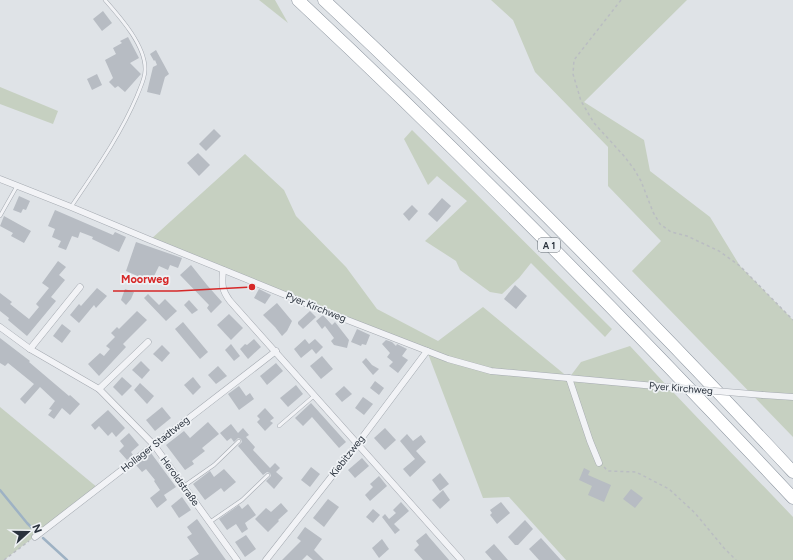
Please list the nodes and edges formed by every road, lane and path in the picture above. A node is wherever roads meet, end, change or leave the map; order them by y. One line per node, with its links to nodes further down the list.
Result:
1 (105, 0): 7 (lane)
2 (298, 0): 29 (highway, A 1)
3 (324, 0): 26 (highway, A 1)
4 (621, 0): 11 (path)
5 (0, 179): 6 (street, Pyer Kirchweg)
6 (17, 186): 7 (street, Pyer Kirchweg); 8 (lane)
7 (71, 207): 9 (street, Pyer Kirchweg)
8 (0, 216)
9 (223, 270): 15 (street, Pyer Kirchweg); 16 (street)
10 (80, 287): 14 (street)
11 (793, 320)
12 (0, 327): 14 (street, Heroldstraße)
13 (148, 342): 18 (street)
14 (30, 350): 18 (street, Heroldstraße)
15 (427, 350): 17 (street, Pyer Kirchweg); 23 (street, Kiebitzweg)
16 (276, 351): 19 (street); 24 (street, Hollager Stadtweg)
17 (569, 378): 20 (street, Pyer Kirchweg, bridge); 25 (street)
18 (99, 389): 24 (street, Heroldstraße)
19 (315, 395): 21 (lane); 23 (street)
20 (793, 397)
21 (279, 426)
22 (239, 441): 28 (lane)
23 (358, 443): 34 (street, Kiebitzweg); 35 (street)
24 (154, 445): 28 (street, Heroldstraße); 31 (street, Hollager Stadtweg)
25 (599, 463): 36 (path)
26 (793, 472)
27 (268, 475): 30 (lane)
28 (184, 486): 30 (street, Heroldstraße)
29 (793, 498)
30 (210, 522): 33 (street, Heroldstraße)
31 (35, 537): 32 (path)
32 (4, 560)
33 (237, 560)
34 (266, 560)
35 (461, 560)
36 (736, 560)

